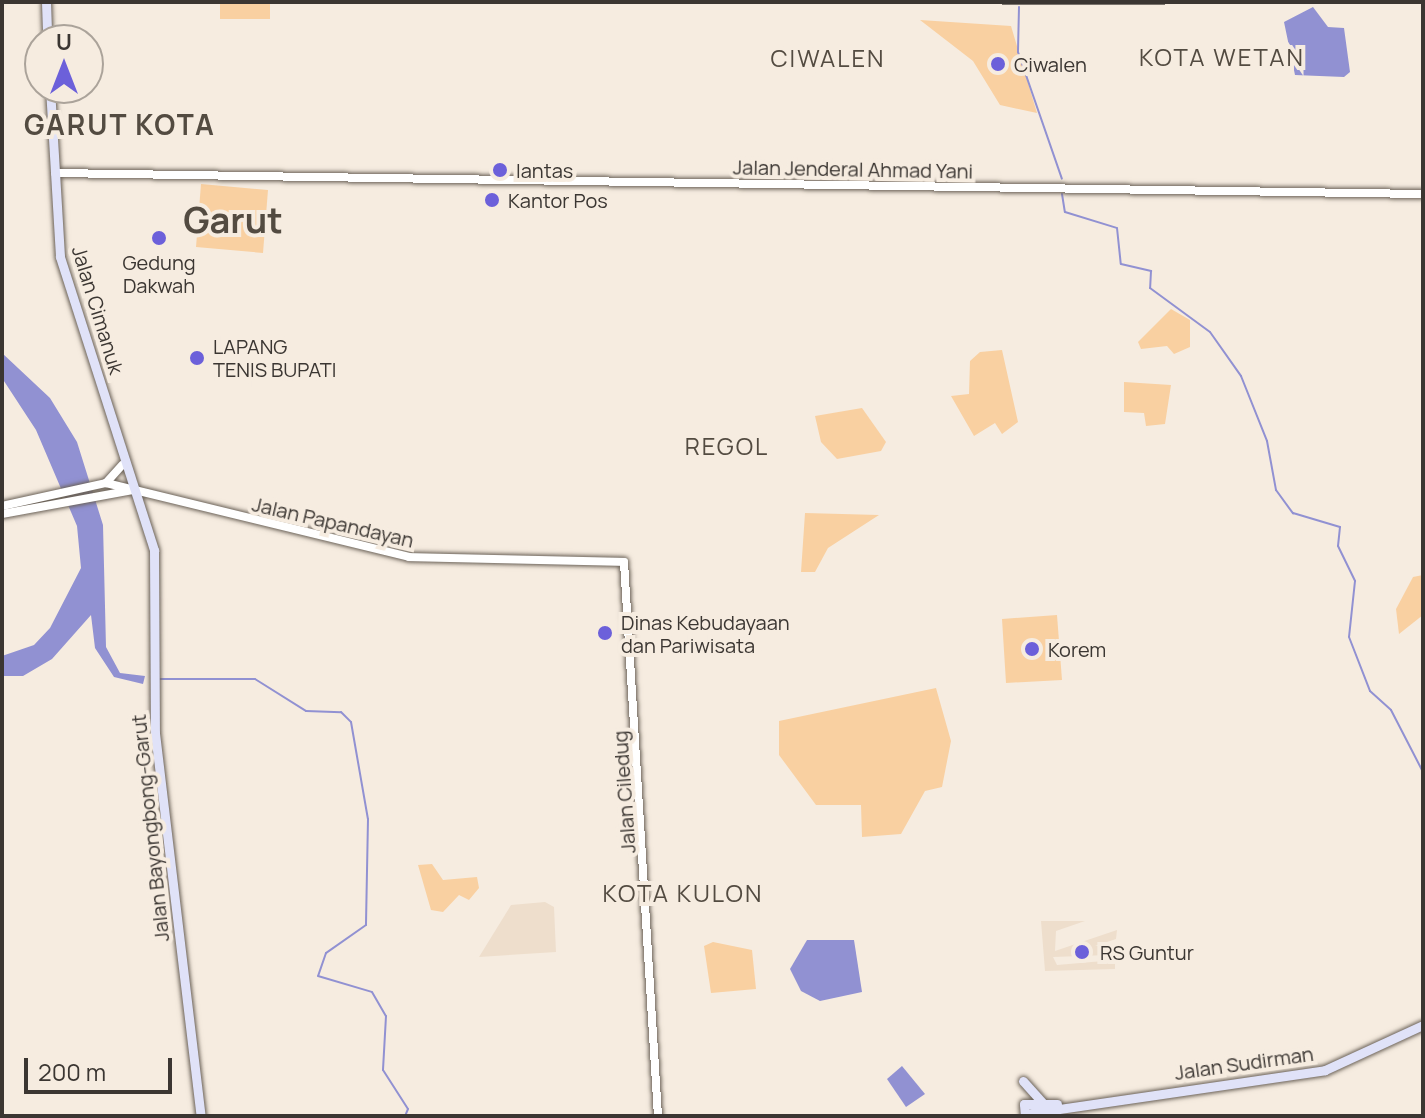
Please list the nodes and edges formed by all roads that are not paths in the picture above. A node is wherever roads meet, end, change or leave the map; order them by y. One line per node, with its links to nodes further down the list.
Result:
1 (46, 2): 2 (main road)
2 (47, 24)
3 (51, 104): 4 (main road, Jalan Cimanuk)
4 (55, 173): 5 (main road, Jalan Jenderal Ahmad Yani); 6 (main road, Jalan Cimanuk)
5 (1423, 194)
6 (123, 464): 7 (main road); 8 (main road, Jalan Cimanuk)
7 (106, 483): 8 (main road, Jalan Papandayan); 9 (main road)
8 (133, 490): 10 (main road); 11 (main road, Jalan Papandayan); 16 (main road, Jalan Bayongbong-Garut)
9 (2, 506)
10 (2, 514)
11 (624, 562): 17 (main road, Jalan Ciledug)
12 (1423, 1025): 14 (main road, Jalan Sudirman)
13 (1023, 1081): 14 (main road)
14 (1041, 1110): 15 (main road, Jalan Sudirman)
15 (1024, 1111)
16 (201, 1116)
17 (658, 1116)

